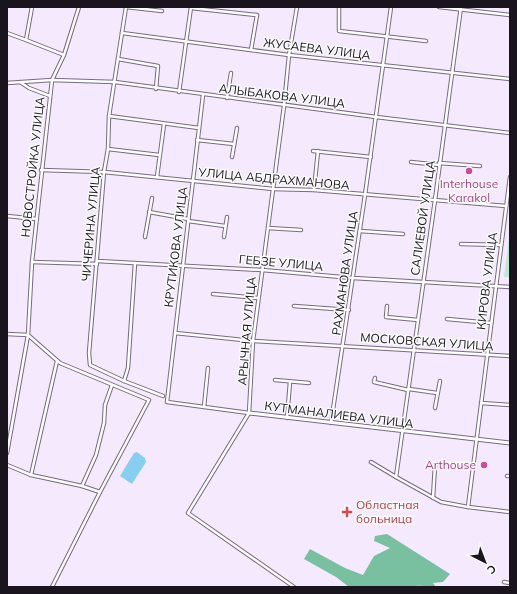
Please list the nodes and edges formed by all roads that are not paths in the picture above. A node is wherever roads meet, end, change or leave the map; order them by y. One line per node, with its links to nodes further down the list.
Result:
1 (32, 7): 15 (street)
2 (79, 7): 19 (street, НОВОСТРОЙКА УЛИЦА)
3 (126, 7): 10 (street); 12 (street, ЧИЧЕРИНА УЛИЦА)
4 (191, 7): 16 (street); 18 (street)
5 (297, 7): 20 (street, АРЫЧНАЯ УЛИЦА)
6 (340, 7): 14 (street)
7 (391, 7): 14 (street, РАХМАНОВА УЛИЦА)
8 (439, 7): 9 (street)
9 (460, 8): 11 (street); 24 (street, САЛИЕВОЙ УЛИЦА)
10 (162, 11)
11 (510, 15)
12 (122, 32): 16 (street, ЖУСАЕВА УЛИЦА); 21 (street, ЧИЧЕРИНА УЛИЦА)
13 (7, 33): 15 (street)
14 (387, 37): 17 (street); 22 (street, РАХМАНОВА УЛИЦА)
15 (26, 40): 19 (street)
16 (187, 41): 18 (street, ЖУСАЕВА УЛИЦА); 32 (street)
17 (426, 41)
18 (251, 50): 20 (street, ЖУСАЕВА УЛИЦА)
19 (64, 55): 27 (street, НОВОСТРОЙКА УЛИЦА)
20 (289, 55): 22 (street, ЖУСАЕВА УЛИЦА); 36 (street, АРЫЧНАЯ УЛИЦА)
21 (118, 59): 29 (street, ЧИЧЕРИНА УЛИЦА); 31 (street)
22 (384, 66): 24 (street, ЖУСАЕВА УЛИЦА); 38 (street, РАХМАНОВА УЛИЦА)
23 (231, 73): 35 (street)
24 (451, 73): 26 (street, ЖУСАЕВА УЛИЦА); 40 (street, САЛИЕВОЙ УЛИЦА)
25 (7, 79): 30 (street)
26 (510, 79)
27 (52, 80): 28 (street, АЛЫБАКОВА УЛИЦА); 29 (street, АЛЫБАКОВА УЛИЦА); 34 (street, НОВОСТРОЙКА УЛИЦА)
28 (20, 82): 30 (street, АЛЫБАКОВА УЛИЦА); 34 (street)
29 (115, 82): 31 (street, АЛЫБАКОВА УЛИЦА); 37 (street, ЧИЧЕРИНА УЛИЦА)
30 (9, 83)
31 (156, 89): 32 (street, АЛЫБАКОВА УЛИЦА)
32 (179, 92): 33 (street, АЛЫБАКОВА УЛИЦА)
33 (203, 95): 35 (street, АЛЫБАКОВА УЛИЦА); 41 (street, КРУТИКОВА УЛИЦА)
34 (50, 96): 55 (street, НОВОСТРОЙКА УЛИЦА)
35 (227, 98): 36 (street, АЛЫБАКОВА УЛИЦА)
36 (284, 106): 38 (street, АЛЫБАКОВА УЛИЦА); 60 (street, АРЫЧНАЯ УЛИЦА)
37 (109, 116): 39 (street); 46 (street, ЧИЧЕРИНА УЛИЦА)
38 (376, 117): 40 (street, АЛЫБАКОВА УЛИЦА); 51 (street, РАХМАНОВА УЛИЦА)
39 (164, 124): 41 (street); 49 (street)
40 (444, 125): 43 (street, АЛЫБАКОВА УЛИЦА); 53 (street, САЛИЕВОЙ УЛИЦА)
41 (199, 128): 44 (street, КРУТИКОВА УЛИЦА)
42 (237, 128): 45 (street)
43 (510, 133)
44 (197, 140): 45 (street); 59 (street, КРУТИКОВА УЛИЦА)
45 (234, 144): 50 (street)
46 (108, 149): 49 (street); 56 (street, ЧИЧЕРИНА УЛИЦА)
47 (313, 151): 48 (street)
48 (318, 152): 51 (street); 61 (street)
49 (159, 156): 57 (street)
50 (232, 157)
51 (371, 157): 62 (street, РАХМАНОВА УЛИЦА)
52 (411, 162): 53 (street)
53 (439, 164): 54 (street); 64 (street, САЛИЕВОЙ УЛИЦА)
54 (480, 166)
55 (41, 170): 56 (street, УЛИЦА АБДРАХМАНОВА); 69 (street, НОВОСТРОЙКА УЛИЦА)
56 (104, 172): 57 (street, УЛИЦА АБДРАХМАНОВА); 81 (street, ЧИЧЕРИНА УЛИЦА)
57 (157, 177): 59 (street, УЛИЦА АБДРАХМАНОВА)
58 (510, 177): 65 (street, КИРОВА УЛИЦА)
59 (192, 181): 60 (street, УЛИЦА АБДРАХМАНОВА); 70 (street, КРУТИКОВА УЛИЦА)
60 (273, 189): 61 (street, УЛИЦА АБДРАХМАНОВА); 72 (street, АРЫЧНАЯ УЛИЦА)
61 (314, 190): 62 (street, УЛИЦА АБДРАХМАНОВА)
62 (365, 195): 64 (street, УЛИЦА АБДРАХМАНОВА); 74 (street, РАХМАНОВА УЛИЦА)
63 (152, 198): 66 (street)
64 (435, 200): 65 (street, УЛИЦА АБДРАХМАНОВА); 86 (street, САЛИЕВОЙ УЛИЦА)
65 (506, 206): 79 (street, КИРОВА УЛИЦА)
66 (149, 212): 70 (street); 76 (street)
67 (7, 216): 69 (street)
68 (227, 217): 71 (street)
69 (37, 219): 80 (street, НОВОСТРОЙКА УЛИЦА)
70 (188, 220): 71 (street); 83 (street, КРУТИКОВА УЛИЦА)
71 (225, 226): 77 (street)
72 (268, 228): 73 (street); 84 (street, АРЫЧНАЯ УЛИЦА)
73 (301, 230)
74 (360, 231): 75 (street); 85 (street, РАХМАНОВА УЛИЦА)
75 (402, 234)
76 (145, 237)
77 (224, 237)
78 (461, 244): 79 (street)
79 (501, 245): 87 (street, КИРОВА УЛИЦА)
80 (32, 262): 81 (street, ГЕБЗЕ УЛИЦА); 99 (street, НОВОСТРОЙКА УЛИЦА)
81 (97, 263): 82 (street, ГЕБЗЕ УЛИЦА); 109 (street, ЧИЧЕРИНА УЛИЦА)
82 (135, 263): 83 (street, ГЕБЗЕ УЛИЦА); 109 (street)
83 (183, 265): 84 (street, ГЕБЗЕ УЛИЦА); 97 (street, КРУТИКОВА УЛИЦА)
84 (262, 270): 85 (street, ГЕБЗЕ УЛИЦА); 90 (street, АРЫЧНАЯ УЛИЦА)
85 (354, 278): 86 (street, ГЕБЗЕ УЛИЦА); 93 (street, РАХМАНОВА УЛИЦА)
86 (423, 282): 87 (street, ГЕБЗЕ УЛИЦА); 95 (street, САЛИЕВОЙ УЛИЦА)
87 (496, 286): 88 (street, ГЕБЗЕ УЛИЦА); 96 (street, КИРОВА УЛИЦА)
88 (510, 287)
89 (212, 294): 90 (street)
90 (258, 298): 100 (street, АРЫЧНАЯ УЛИЦА)
91 (294, 306): 93 (street)
92 (387, 306): 95 (street)
93 (348, 310): 101 (street, РАХМАНОВА УЛИЦА)
94 (448, 319): 96 (street)
95 (418, 320): 102 (street, САЛИЕВОЙ УЛИЦА)
96 (491, 323): 103 (street, КИРОВА УЛИЦА)
97 (175, 333): 100 (street, МОСКОВСКАЯ УЛИЦА); 117 (street, КРУТИКОВА УЛИЦА)
98 (7, 334): 99 (street)
99 (28, 335): 105 (street); 128 (street, НОВОСТРОЙКА УЛИЦА)
100 (253, 341): 101 (street, МОСКОВСКАЯ УЛИЦА); 122 (street, АРЫЧНАЯ УЛИЦА)
101 (343, 345): 102 (street, МОСКОВСКАЯ УЛИЦА); 124 (street, РАХМАНОВА УЛИЦА)
102 (414, 351): 103 (street, МОСКОВСКАЯ УЛИЦА); 114 (street, САЛИЕВОЙ УЛИЦА)
103 (487, 354): 104 (street, МОСКОВСКАЯ УЛИЦА); 118 (street, КИРОВА УЛИЦА)
104 (510, 356)
105 (57, 361): 113 (street); 132 (street)
106 (208, 368): 120 (street)
107 (375, 378): 114 (street)
108 (275, 380): 111 (street)
109 (124, 381): 116 (street, ЧИЧЕРИНА УЛИЦА)
110 (440, 381): 115 (street)
111 (290, 382): 112 (street); 123 (street)
112 (309, 383)
113 (112, 385): 134 (street); 135 (street)
114 (408, 390): 115 (street); 125 (street, САЛИЕВОЙ УЛИЦА)
115 (437, 393): 121 (street)
116 (163, 396)
117 (166, 402): 120 (street, КУТМАНАЛИЕВА УЛИЦА)
118 (480, 403): 119 (street); 126 (street, КИРОВА УЛИЦА)
119 (510, 405)
120 (204, 407): 122 (street, КУТМАНАЛИЕВА УЛИЦА)
121 (435, 408)
122 (249, 413): 123 (street, КУТМАНАЛИЕВА УЛИЦА); 142 (street, АРЫЧНАЯ УЛИЦА)
123 (287, 418): 124 (street, КУТМАНАЛИЕВА УЛИЦА)
124 (331, 423): 125 (street, КУТМАНАЛИЕВА УЛИЦА)
125 (403, 431): 126 (street, КУТМАНАЛИЕВА УЛИЦА); 133 (street, САЛИЕВОЙ УЛИЦА)
126 (476, 439): 127 (street, КУТМАНАЛИЕВА УЛИЦА); 137 (street, КИРОВА УЛИЦА)
127 (510, 443)
128 (7, 453)
129 (371, 462): 133 (street)
130 (7, 464): 132 (street)
131 (435, 465): 136 (street)
132 (31, 475): 134 (street)
133 (396, 477): 136 (street)
134 (82, 486): 135 (street)
135 (100, 492): 141 (street)
136 (433, 498): 137 (street)
137 (468, 507): 138 (street)
138 (510, 512)
139 (504, 582): 140 (street)
140 (510, 583)
141 (52, 587)
142 (294, 587)

